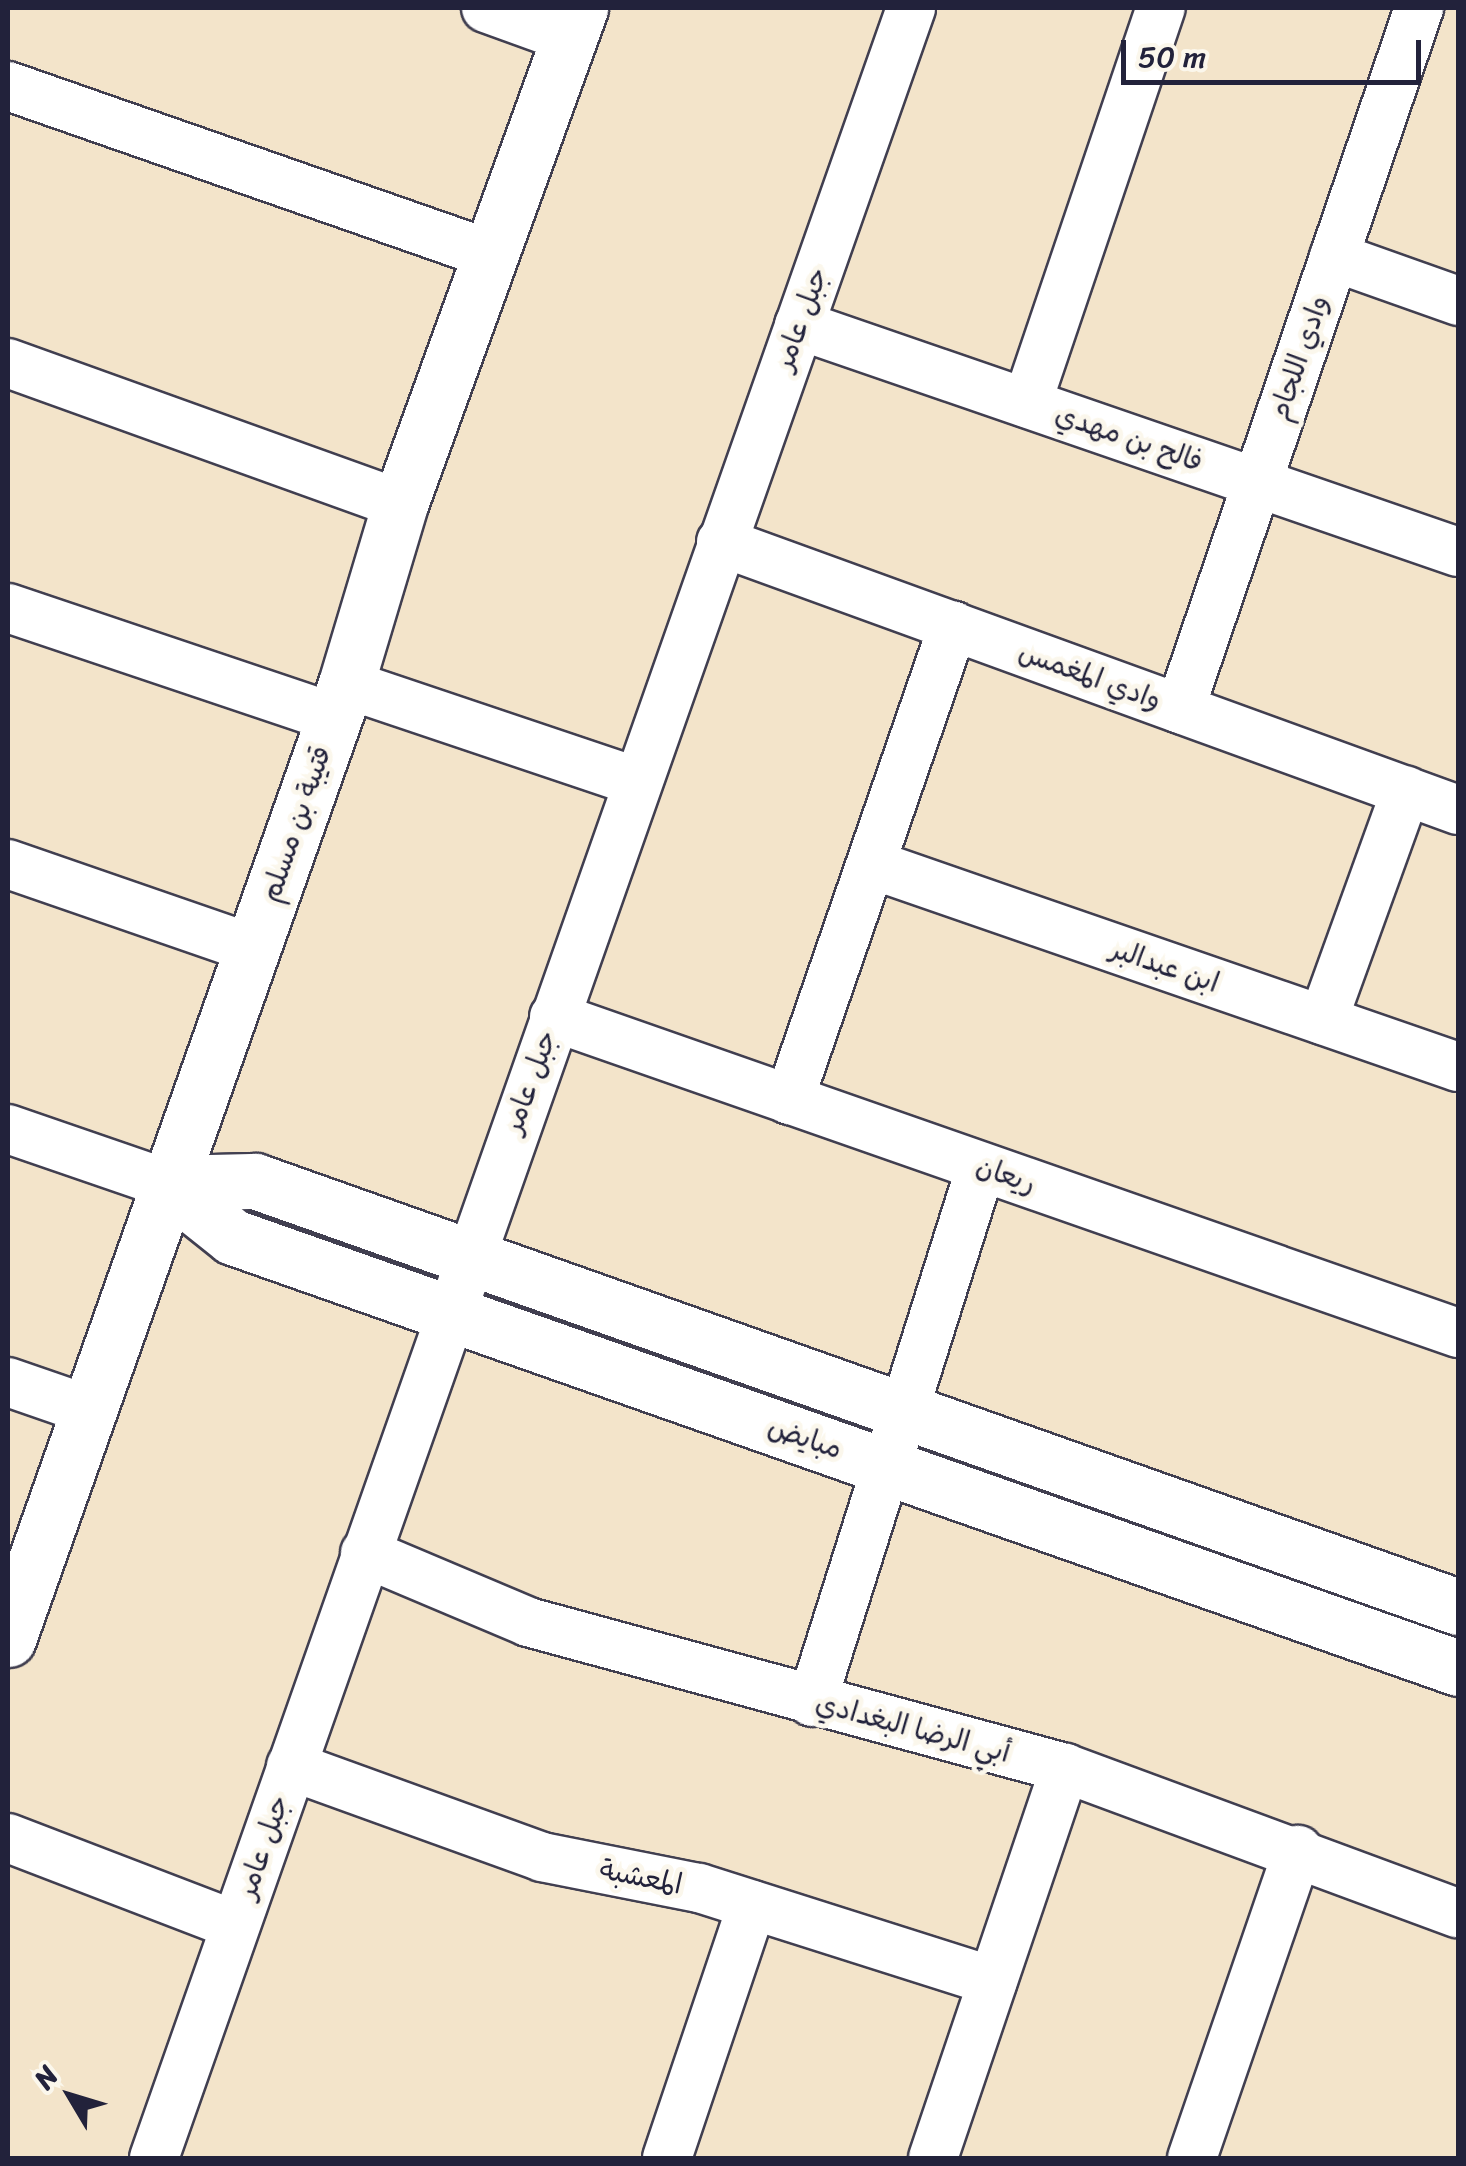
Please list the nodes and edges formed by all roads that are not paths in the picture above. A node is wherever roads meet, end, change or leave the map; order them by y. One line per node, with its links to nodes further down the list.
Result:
1 (486, 8): 5 (street)
2 (911, 8): 10 (street, جبل عامر)
3 (1161, 8): 12 (street)
4 (1419, 8): 8 (street, وادي اللجام)
5 (574, 23): 7 (street, قتيبة بن مسلم)
6 (8, 86): 7 (street)
7 (492, 255): 14 (street, قتيبة بن مسلم)
8 (1334, 258): 9 (street); 13 (street, وادي اللجام)
9 (1458, 302)
10 (799, 324): 12 (street, فالح بن مهدي); 15 (street, جبل عامر)
11 (8, 363): 14 (street)
12 (1026, 403): 13 (street, فالح بن مهدي)
13 (1257, 482): 16 (street, فالح بن مهدي); 20 (street, وادي اللجام)
14 (400, 504): 19 (street, قتيبة بن مسلم)
15 (722, 542): 18 (street, وادي المغمس); 21 (street, جبل عامر)
16 (1458, 552)
17 (8, 608): 19 (street)
18 (954, 626): 20 (street, وادي المغمس); 25 (street)
19 (339, 701): 21 (street); 26 (street, قتيبة بن مسلم)
20 (1180, 709): 22 (street, وادي المغمس)
21 (637, 782): 27 (street, جبل عامر)
22 (1406, 791): 23 (street, وادي المغمس); 28 (street)
23 (1458, 810)
24 (8, 864): 26 (street)
25 (870, 864): 28 (street, ابن عبدالبر); 30 (street)
26 (254, 949): 33 (street, قتيبة بن مسلم)
27 (554, 1017): 30 (street, ريعان); 34 (street, جبل عامر)
28 (1324, 1020): 29 (street, ابن عبدالبر)
29 (1458, 1067)
30 (789, 1100): 32 (street, ريعان)
31 (8, 1129): 33 (street, مبايض)
32 (981, 1166): 36 (street, ريعان); 39 (street)
33 (165, 1184): 34 (street, مبايض); 35 (street, مبايض); 38 (street, قتيبة بن مسلم)
34 (468, 1256): 35 (street, جبل عامر); 39 (street, مبايض)
35 (449, 1312): 40 (street, مبايض); 41 (street, جبل عامر)
36 (1458, 1333)
37 (8, 1382): 38 (street)
38 (86, 1410): 43 (street, قتيبة بن مسلم)
39 (904, 1410): 40 (street); 42 (street, مبايض)
40 (886, 1466): 44 (street, مبايض); 45 (street)
41 (365, 1553): 45 (street, أبي الرضا البغدادي); 46 (street, جبل عامر)
42 (1458, 1606)
43 (8, 1635)
44 (1458, 1668)
45 (812, 1702): 47 (street, أبي الرضا البغدادي)
46 (291, 1766): 50 (street, المعشبة); 52 (street, جبل عامر)
47 (1065, 1768): 49 (street, أبي الرضا البغدادي); 53 (street)
48 (8, 1838): 52 (street)
49 (1298, 1850): 51 (street, أبي الرضا البغدادي); 57 (street)
50 (752, 1905): 53 (street, المعشبة); 55 (street)
51 (1458, 1912)
52 (235, 1925): 54 (street, جبل عامر)
53 (993, 1981): 56 (street)
54 (154, 2158)
55 (667, 2158)
56 (932, 2158)
57 (1192, 2158)

